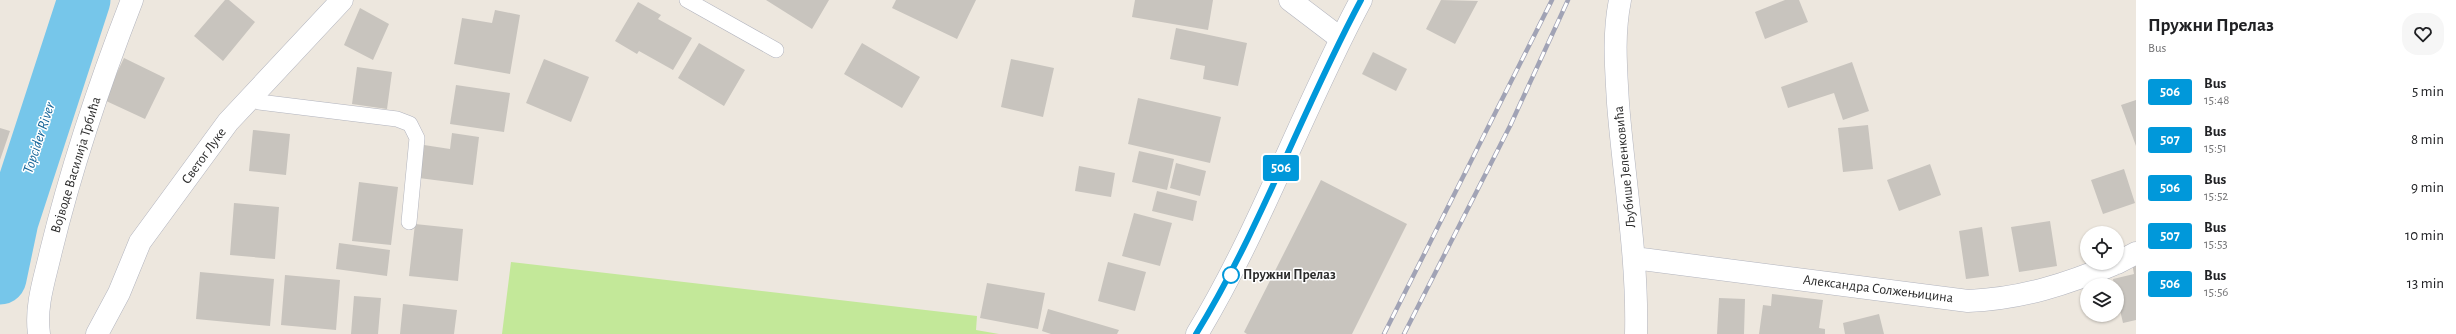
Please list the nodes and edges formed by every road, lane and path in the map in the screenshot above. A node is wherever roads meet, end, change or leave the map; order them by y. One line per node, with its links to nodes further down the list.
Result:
1 (132, 0): 15 (street, Војводе Василија Трбића)
2 (342, 0): 9 (street, Светог Луке)
3 (687, 0): 8 (lane)
4 (1290, 0): 7 (street)
5 (1361, 0): 7 (street)
6 (1620, 0): 12 (street, Љубише Јеленковића)
7 (1340, 38): 17 (street)
8 (776, 50)
9 (252, 97): 10 (lane); 16 (street, Светог Луке)
10 (409, 222)
11 (2136, 253): 13 (street, Александра Солжењицина)
12 (1634, 258): 14 (street, Александра Солжењицина); 18 (street, Љубише Јеленковића)
13 (2124, 259)
14 (2098, 270)
15 (39, 334)
16 (97, 334)
17 (1196, 334)
18 (1636, 334)

